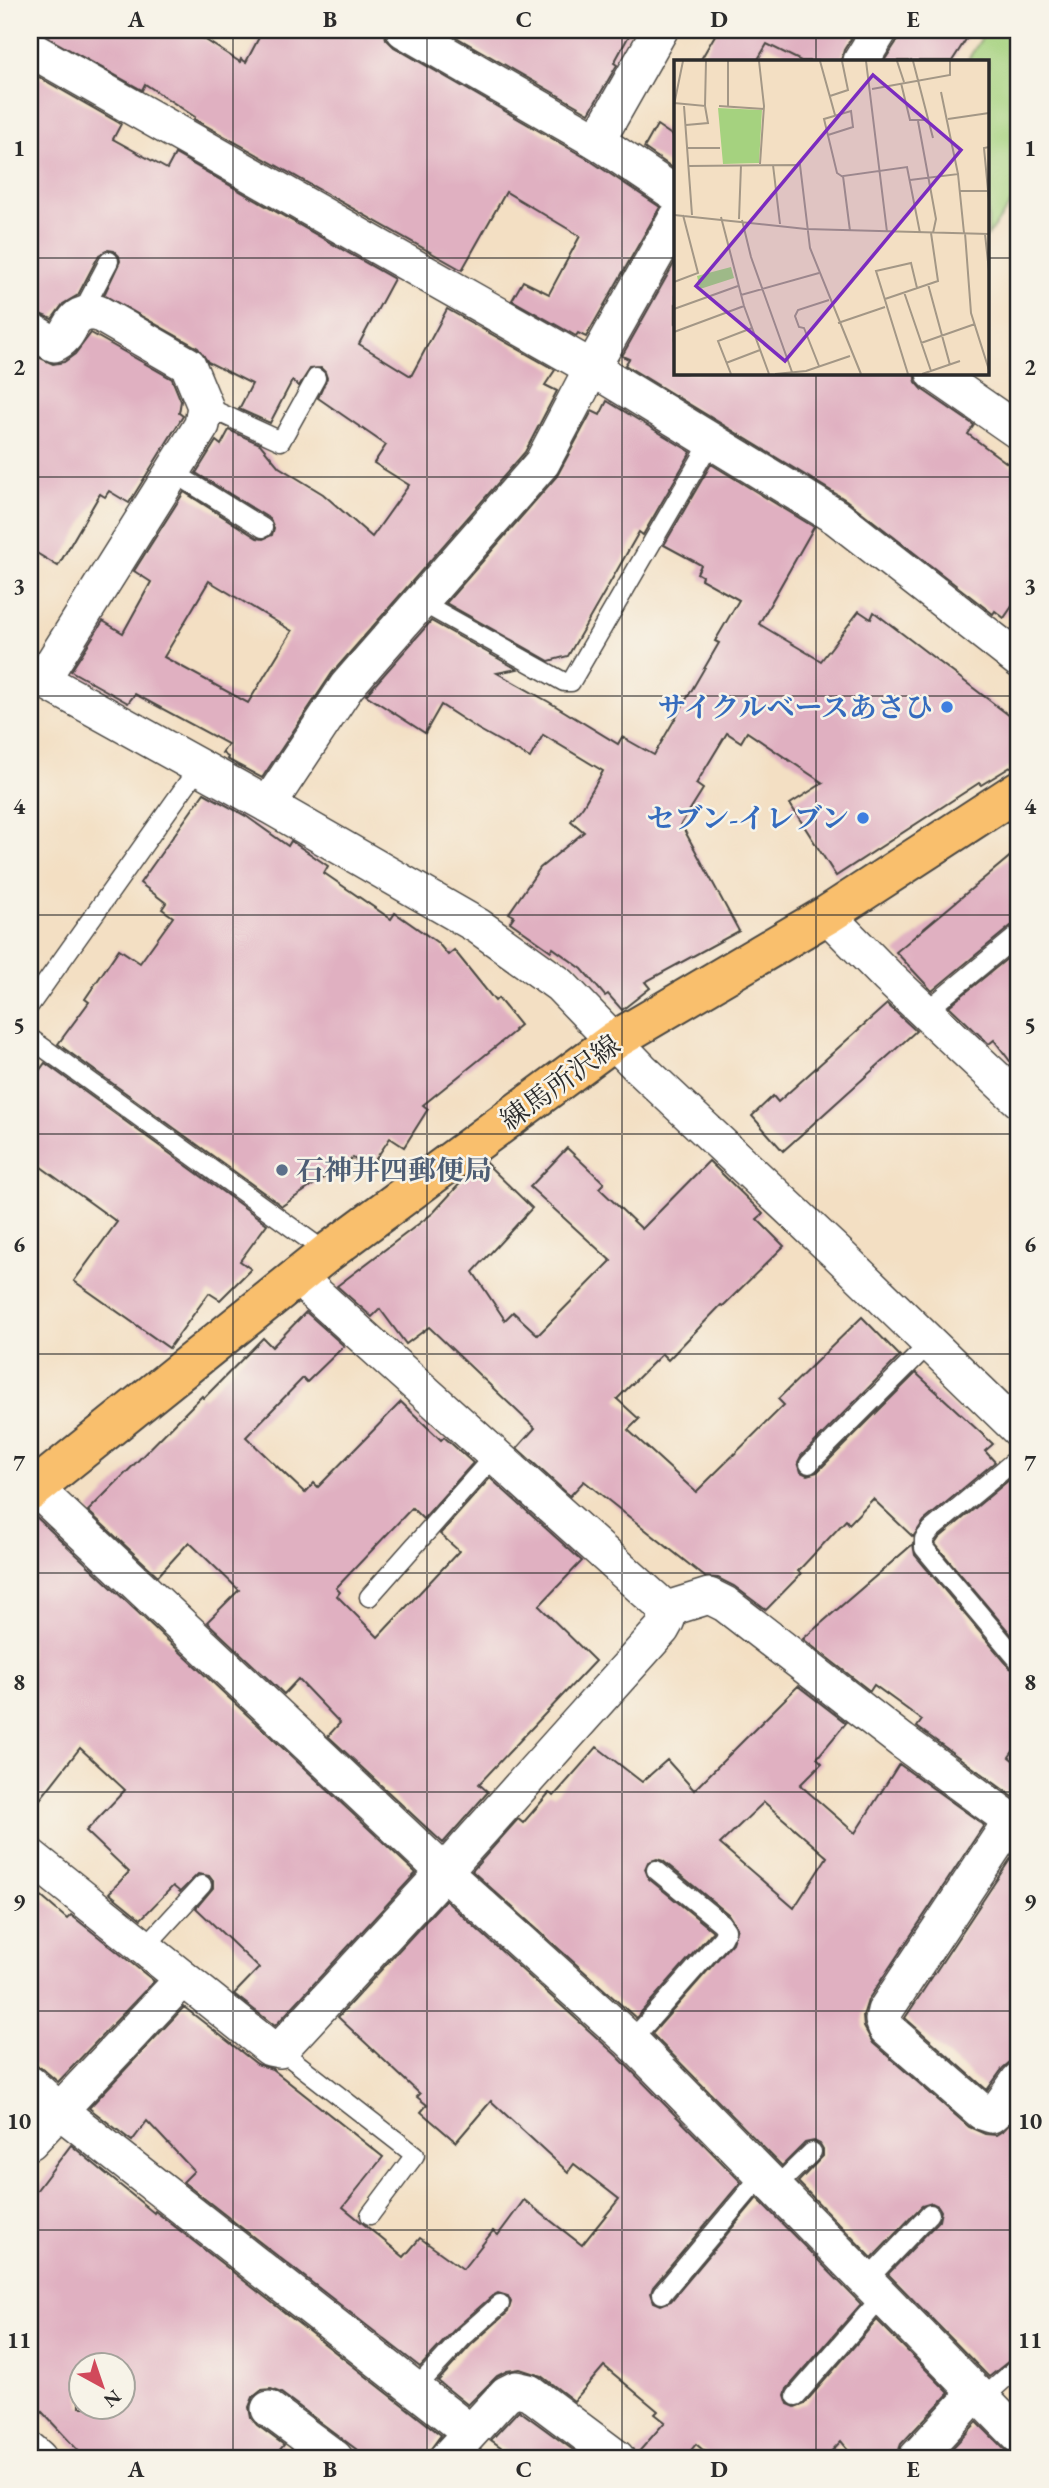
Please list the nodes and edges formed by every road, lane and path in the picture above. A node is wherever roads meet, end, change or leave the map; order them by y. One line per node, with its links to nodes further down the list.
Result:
1 (660, 30): 6 (street)
2 (880, 30): 5 (street)
3 (412, 32): 6 (street)
4 (30, 49): 12 (street)
5 (862, 60)
6 (597, 141): 7 (street)
7 (674, 193)
8 (674, 223): 12 (street)
9 (109, 261): 10 (lane)
10 (86, 313): 11 (street); 15 (street)
11 (30, 330)
12 (592, 368): 17 (street); 20 (street)
13 (935, 374): 16 (street)
14 (316, 378): 15 (lane)
15 (205, 407): 18 (street)
16 (1019, 432)
17 (711, 441): 20 (lane); 21 (street)
18 (173, 472): 19 (lane); 22 (street)
19 (263, 528)
20 (421, 602): 25 (street)
21 (1019, 660)
22 (36, 676): 23 (street)
23 (199, 767): 25 (street); 28 (lane)
24 (1019, 790): 26 (main road, 練馬所沢線)
25 (268, 804): 31 (street)
26 (827, 915): 29 (street); 31 (main road, 練馬所沢線)
27 (1018, 935): 29 (lane)
28 (30, 1006)
29 (925, 1012): 32 (street)
30 (30, 1038): 33 (lane)
31 (615, 1040): 33 (main road, 練馬所沢線); 35 (street)
32 (1019, 1100)
33 (327, 1253): 34 (main road, 練馬所沢線)
34 (297, 1277): 36 (street); 39 (main road, 練馬所沢線)
35 (930, 1343): 37 (street); 38 (lane)
36 (494, 1456): 40 (lane); 41 (street)
37 (1017, 1456): 42 (lane)
38 (808, 1464)
39 (32, 1490): 46 (street)
40 (369, 1597)
41 (664, 1610): 43 (street); 46 (street)
42 (1019, 1661)
43 (1015, 1824): 52 (street)
44 (30, 1856): 48 (street)
45 (656, 1870): 50 (lane)
46 (444, 1872): 50 (street); 51 (street)
47 (202, 1885): 48 (lane)
48 (144, 1948): 49 (street)
49 (183, 1979): 51 (street); 54 (street)
50 (631, 2041): 57 (street)
51 (280, 2050): 59 (lane)
52 (1019, 2080)
53 (30, 2084): 54 (street)
54 (60, 2111): 55 (street); 64 (street)
55 (30, 2142)
56 (812, 2152): 57 (lane)
57 (768, 2181): 60 (street); 61 (lane)
58 (930, 2214): 60 (lane)
59 (370, 2215)
60 (874, 2289): 65 (lane); 66 (street)
61 (662, 2294)
62 (500, 2304): 64 (lane)
63 (1019, 2365): 66 (lane)
64 (415, 2389): 68 (street)
65 (796, 2396)
66 (979, 2396): 69 (street); 75 (street)
67 (269, 2409): 72 (street)
68 (470, 2432): 73 (street); 74 (street)
69 (1019, 2436)
70 (30, 2450): 71 (street)
71 (39, 2458)
72 (335, 2458)
73 (447, 2458)
74 (617, 2458)
75 (916, 2458)

